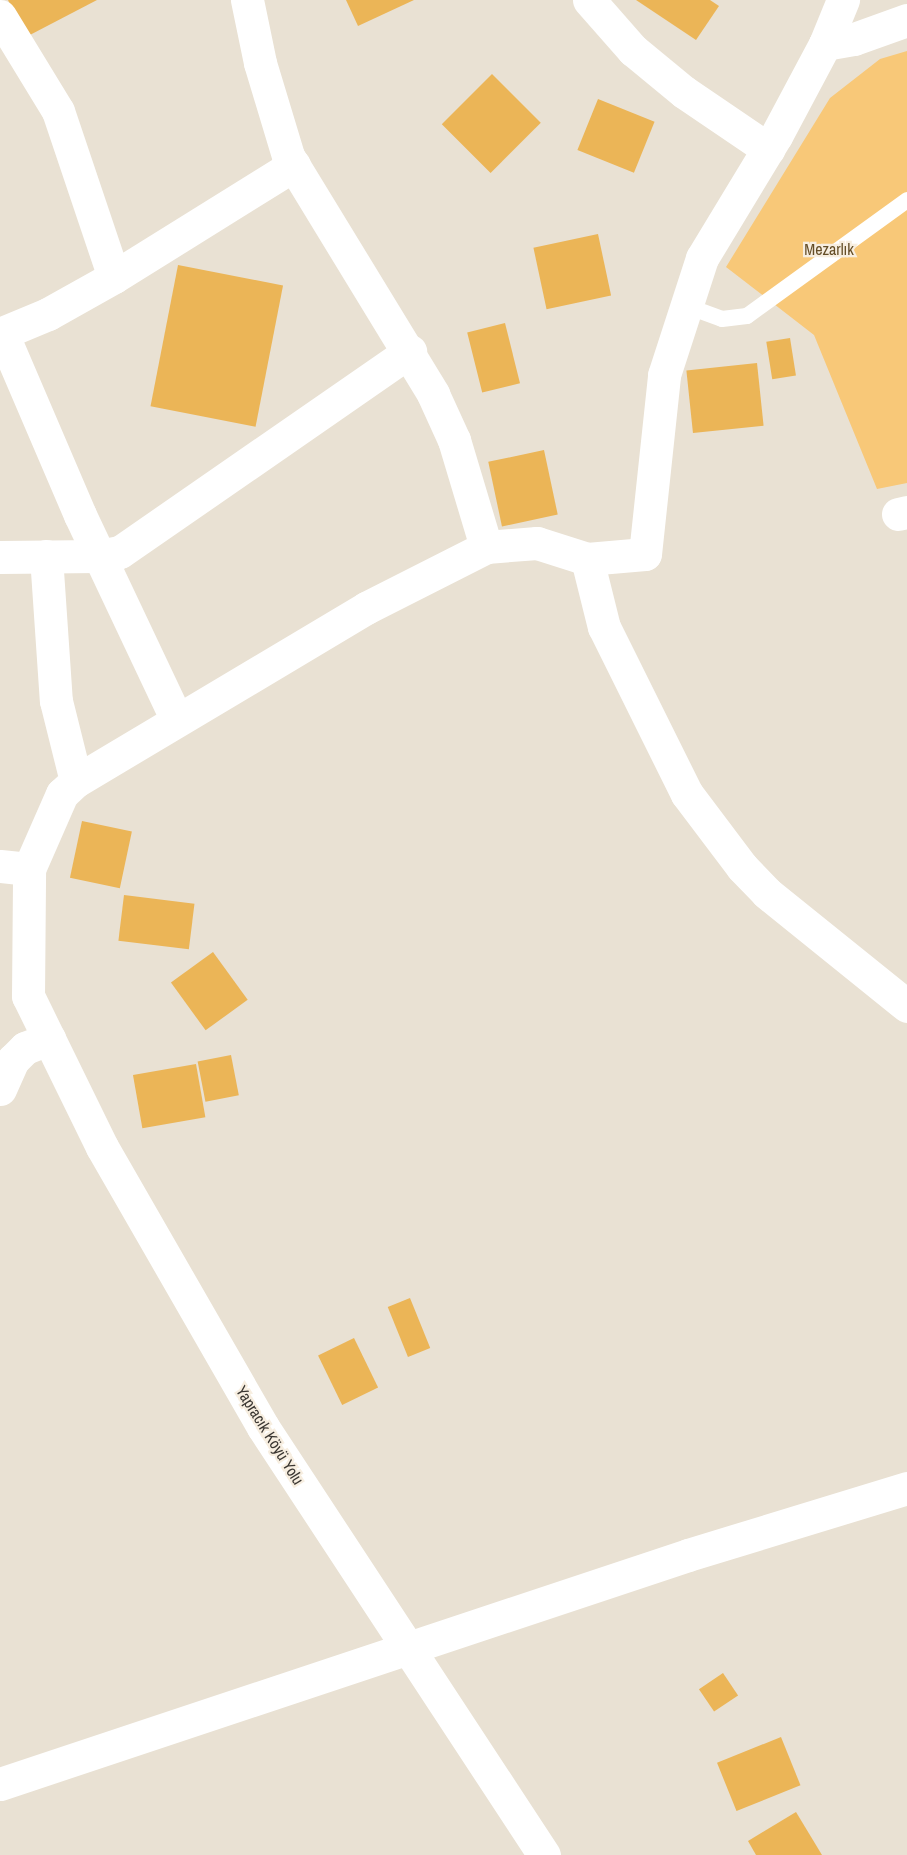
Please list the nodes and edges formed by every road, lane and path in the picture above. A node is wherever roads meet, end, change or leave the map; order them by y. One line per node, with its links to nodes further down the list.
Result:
1 (247, 0): 8 (street)
2 (589, 0): 7 (street)
3 (843, 0): 6 (street)
4 (0, 16): 10 (street)
5 (907, 20): 6 (street)
6 (825, 44): 7 (street)
7 (768, 149): 11 (street)
8 (294, 165): 10 (street); 13 (street)
9 (907, 200): 11 (lane)
10 (114, 277): 12 (street)
11 (684, 305): 18 (street)
12 (1, 333): 16 (street)
13 (410, 351): 14 (street); 16 (street)
14 (486, 548): 18 (street); 19 (street)
15 (46, 556): 16 (street); 17 (street); 20 (street)
16 (99, 556): 19 (street)
17 (0, 557)
18 (587, 559): 22 (street)
19 (176, 718): 20 (street)
20 (76, 781): 21 (street)
21 (15, 867): 23 (street, Yapracık Köyü Yolu)
22 (907, 1006)
23 (49, 1039): 24 (street); 26 (street, Yapracık Köyü Yolu)
24 (0, 1089)
25 (907, 1488): 26 (street)
26 (410, 1650): 27 (street); 28 (street, Yapracık Köyü Yolu)
27 (0, 1784)
28 (544, 1855)

